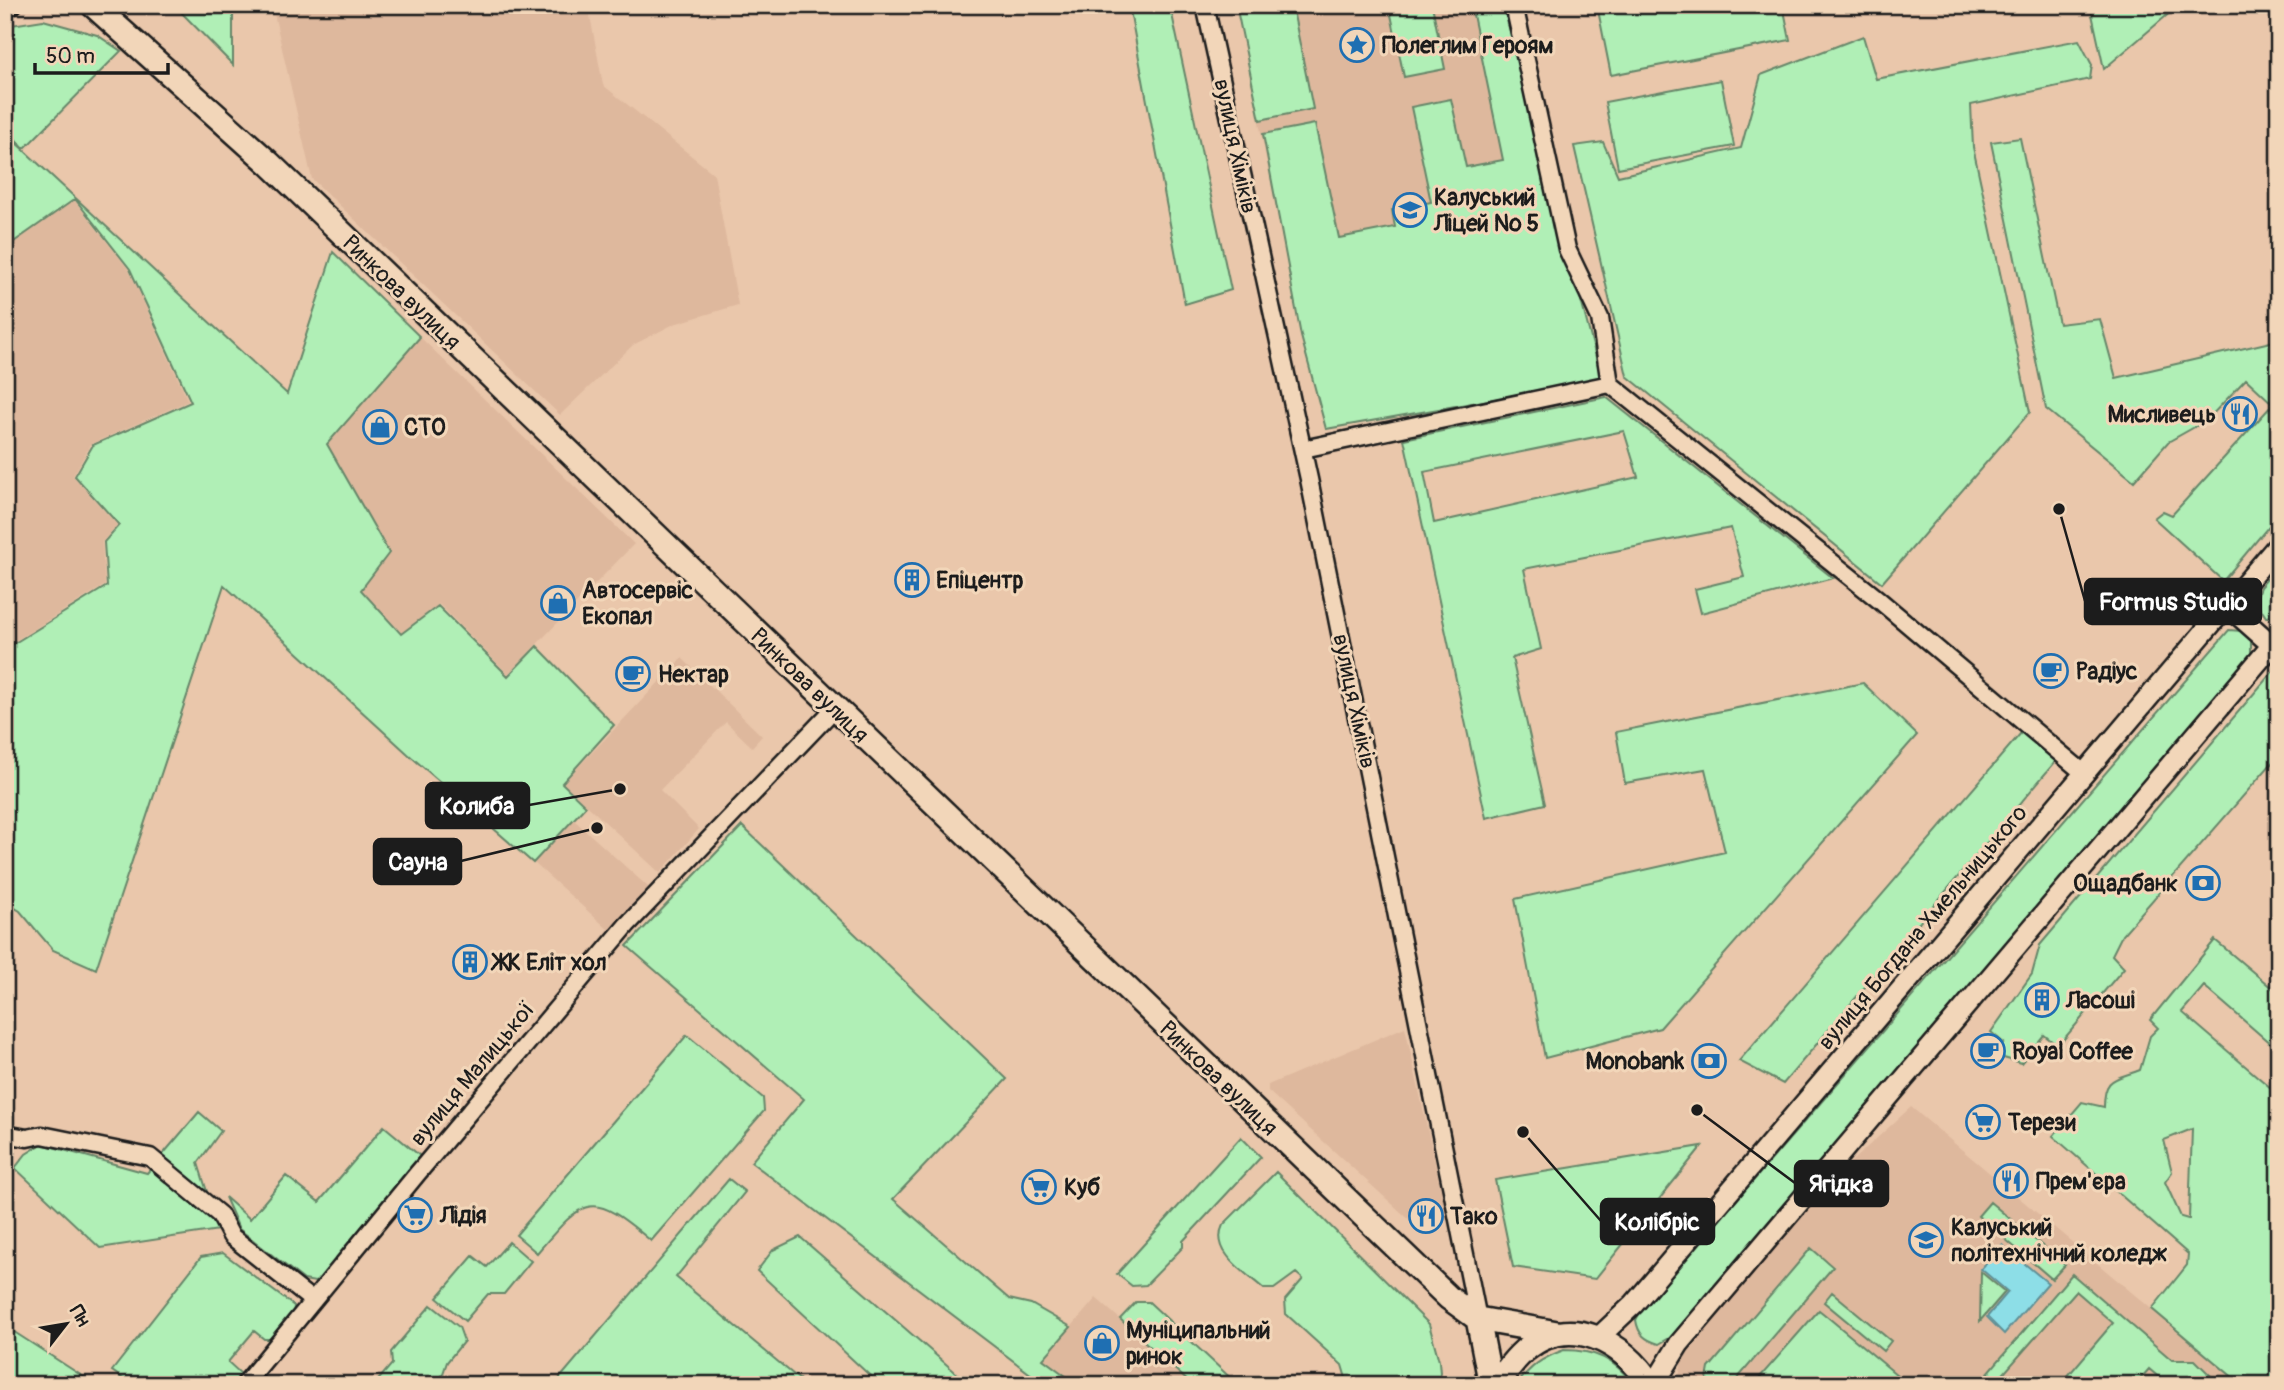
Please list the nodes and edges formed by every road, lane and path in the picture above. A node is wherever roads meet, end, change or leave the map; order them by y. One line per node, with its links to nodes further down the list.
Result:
1 (13, 5): 5 (street)
2 (93, 5): 11 (main road, Ринкова вулиця)
3 (1205, 5): 7 (street, вулиця Хіміків)
4 (1514, 5): 6 (street)
5 (5, 7)
6 (1610, 384): 7 (street); 12 (street)
7 (1303, 449): 15 (street, вулиця Хіміків)
8 (2279, 544): 9 (street, вулиця Богдана Хмельницького)
9 (2227, 605): 10 (street); 12 (street, вулиця Богдана Хмельницького)
10 (2275, 641): 21 (street)
11 (833, 710): 14 (street, вулиця Малицької); 15 (main road, Ринкова вулиця)
12 (2085, 774): 17 (street, вулиця Богдана Хмельницького)
13 (5, 1134): 14 (street)
14 (313, 1301): 18 (street, вулиця Малицької)
15 (1478, 1319): 16 (main road); 19 (main road)
16 (1558, 1333): 17 (main road); 20 (main road)
17 (1599, 1337): 21 (main road)
18 (244, 1385)
19 (1491, 1385)
20 (1500, 1385)
21 (1653, 1385)

